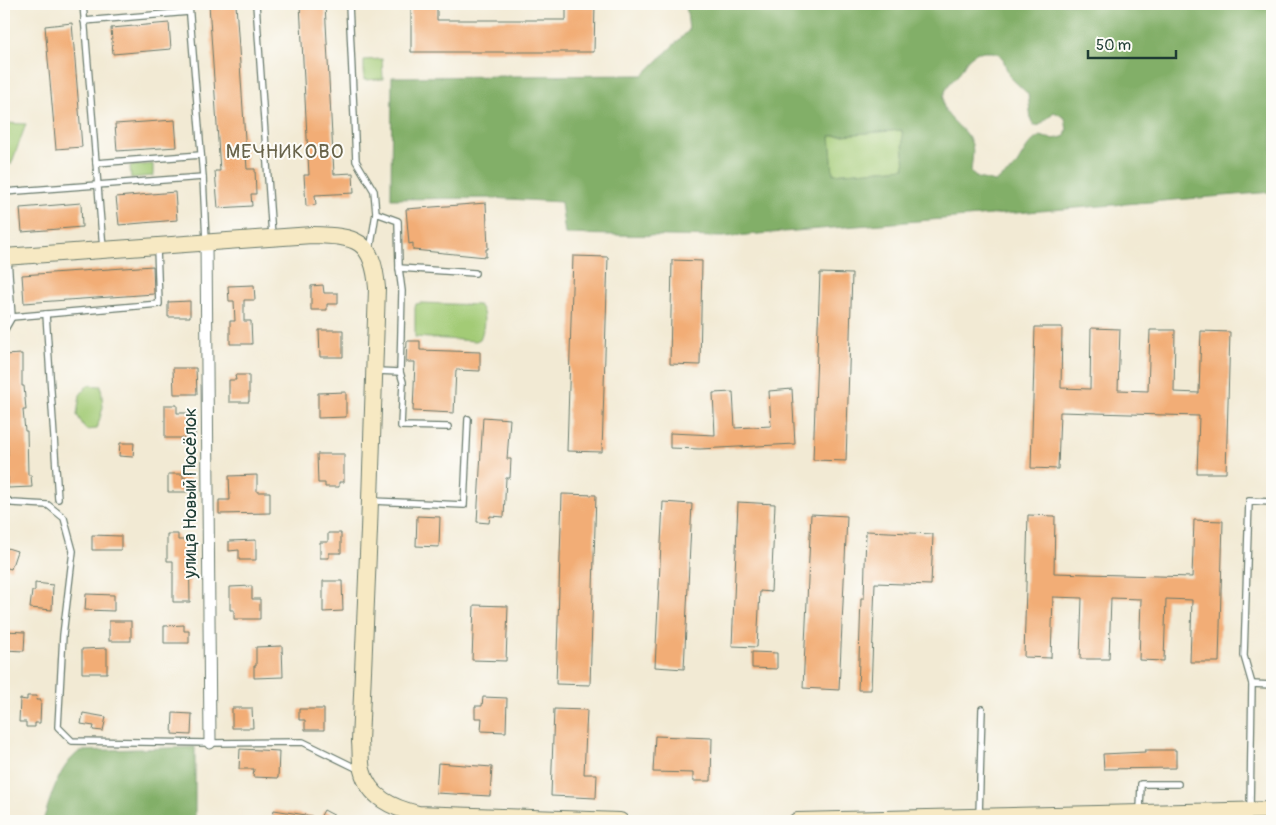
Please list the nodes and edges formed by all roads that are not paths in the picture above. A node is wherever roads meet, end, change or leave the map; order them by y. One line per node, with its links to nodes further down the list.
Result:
1 (83, 4): 6 (lane)
2 (189, 4): 5 (lane)
3 (256, 4): 13 (lane)
4 (349, 4): 12 (lane)
5 (189, 12): 6 (lane); 7 (lane)
6 (84, 21): 8 (lane)
7 (201, 156): 8 (lane); 9 (lane)
8 (96, 162): 10 (lane)
9 (203, 177): 10 (lane); 14 (lane)
10 (98, 185): 11 (lane); 16 (lane)
11 (4, 192)
12 (376, 213): 17 (lane); 19 (lane)
13 (272, 238): 14 (main road); 17 (main road)
14 (206, 243): 15 (main road); 35 (street, улица Новый Посёлок)
15 (157, 247): 16 (main road); 21 (lane)
16 (103, 250): 18 (main road)
17 (370, 253): 24 (main road)
18 (6, 257): 22 (lane)
19 (399, 268): 20 (lane); 25 (lane)
20 (475, 273)
21 (46, 314): 22 (lane); 29 (lane)
22 (12, 317): 23 (lane)
23 (4, 331)
24 (374, 371): 25 (lane); 30 (main road)
25 (400, 372): 27 (lane)
26 (468, 419): 30 (lane)
27 (448, 428)
28 (4, 498): 35 (lane)
29 (58, 499)
30 (370, 501): 36 (main road)
31 (1272, 502): 32 (lane)
32 (1252, 684): 33 (lane); 39 (lane)
33 (1272, 685)
34 (982, 709): 41 (lane)
35 (210, 743): 36 (lane)
36 (362, 770): 42 (main road)
37 (1178, 784): 40 (lane)
38 (1272, 810): 39 (main road)
39 (1250, 811): 40 (main road)
40 (1140, 814): 41 (main road)
41 (978, 818): 43 (main road)
42 (620, 821)
43 (797, 821)

